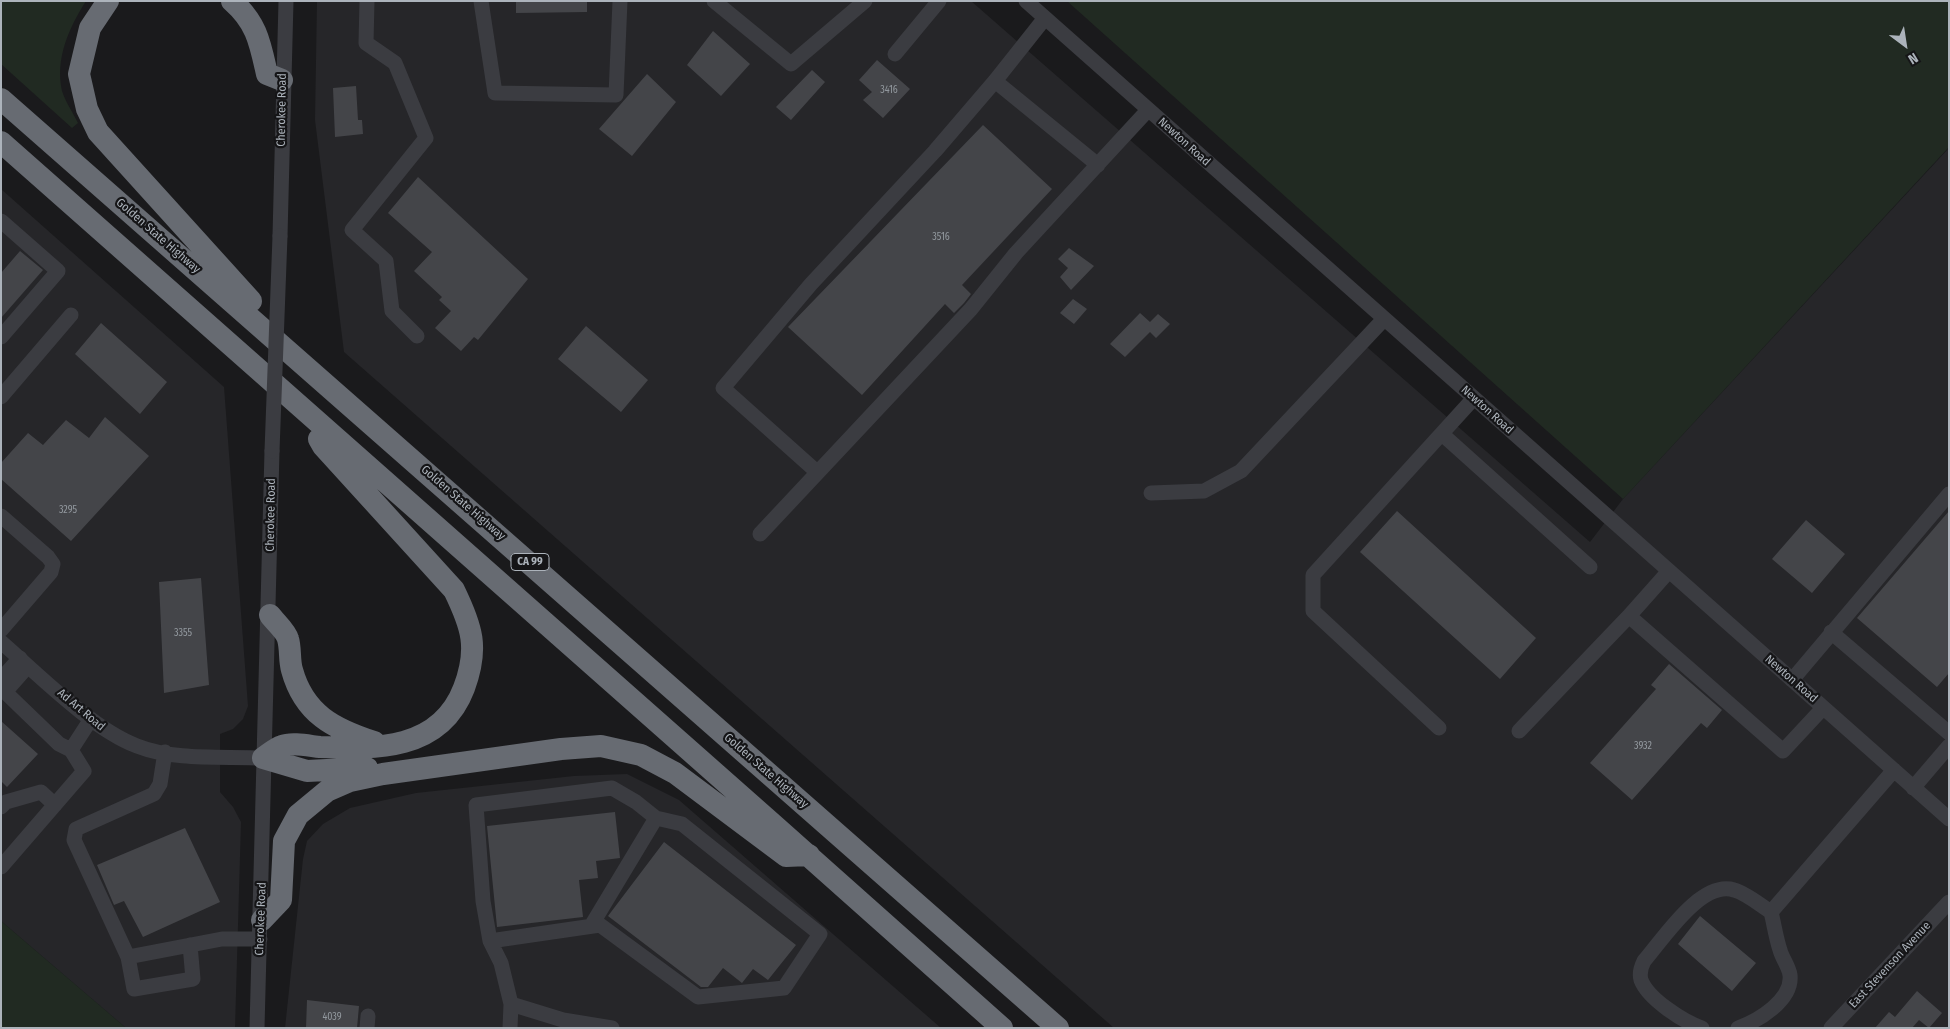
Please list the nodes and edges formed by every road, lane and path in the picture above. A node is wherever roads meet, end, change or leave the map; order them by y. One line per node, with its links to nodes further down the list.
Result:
1 (108, 1): 24 (highway)
2 (232, 1): 13 (highway)
3 (286, 1): 13 (street, Cherokee Road)
4 (367, 1): 22 (street)
5 (481, 1): 6 (street)
6 (620, 1)
7 (714, 1): 8 (street)
8 (865, 1)
9 (939, 1): 12 (street)
10 (1026, 1): 11 (street, Newton Road)
11 (1045, 18): 14 (street); 16 (street, Newton Road)
12 (895, 54)
13 (282, 80): 36 (street, Cherokee Road, bridge)
14 (995, 81): 18 (street); 29 (street)
15 (1, 99): 24 (highway, Golden State Highway / CA 99)
16 (1148, 110): 18 (street); 21 (street, Newton Road)
17 (1, 142): 27 (highway, CA 99)
18 (1098, 165): 29 (street)
19 (1, 221): 23 (street)
20 (71, 315): 25 (street)
21 (1384, 319): 26 (street, Newton Road); 30 (street)
22 (418, 336)
23 (1, 337)
24 (275, 338): 76 (highway, Golden State Highway / CA 99)
25 (1, 397)
26 (1474, 398): 28 (street); 35 (street, Newton Road)
27 (306, 414): 49 (highway); 61 (highway, CA 99)
28 (1442, 434): 34 (street); 46 (street)
29 (817, 472): 33 (street)
30 (1151, 493)
31 (1949, 494): 39 (street)
32 (1, 516): 38 (street)
33 (760, 534)
34 (1590, 567)
35 (1669, 571): 37 (street); 42 (street, Newton Road)
36 (270, 615): 49 (highway); 53 (street, Cherokee Road)
37 (1629, 616): 44 (street); 47 (street)
38 (1, 630)
39 (1831, 632): 42 (street); 48 (street)
40 (1, 642): 41 (street, Ad Art Road)
41 (24, 662): 43 (street); 45 (street, Ad Art Road)
42 (1792, 680): 44 (street, Newton Road)
43 (2, 689): 51 (street)
44 (1823, 708): 54 (street, Newton Road)
45 (91, 719): 51 (street); 52 (street, Ad Art Road)
46 (1439, 728)
47 (1519, 731)
48 (1949, 733)
49 (385, 745): 53 (highway)
50 (1949, 746): 56 (street)
51 (71, 750): 57 (street)
52 (165, 752): 53 (street, Ad Art Road); 69 (street)
53 (262, 758): 55 (highway); 66 (street, Cherokee Road)
54 (1894, 770): 56 (street, Newton Road); 64 (street)
55 (383, 774): 61 (highway); 66 (highway)
56 (1913, 788): 60 (street, Newton Road)
57 (55, 805): 58 (street); 62 (street)
58 (1, 807)
59 (656, 818): 65 (street); 65 (street); 67 (street)
60 (1949, 819)
61 (810, 855): 75 (highway, CA 99)
62 (1, 867)
63 (1949, 902): 78 (street, East Stevenson Avenue)
64 (1771, 912): 71 (street); 77 (street)
65 (592, 926): 67 (street)
66 (261, 929): 68 (street); 72 (street, Cherokee Road)
67 (490, 940): 70 (street)
68 (190, 945): 69 (street); 69 (street)
69 (128, 957)
70 (511, 1004): 73 (street); 74 (street)
71 (1745, 1026)
72 (257, 1028)
73 (510, 1028)
74 (612, 1028)
75 (1002, 1028)
76 (1058, 1028)
77 (1702, 1028)
78 (1831, 1028)

